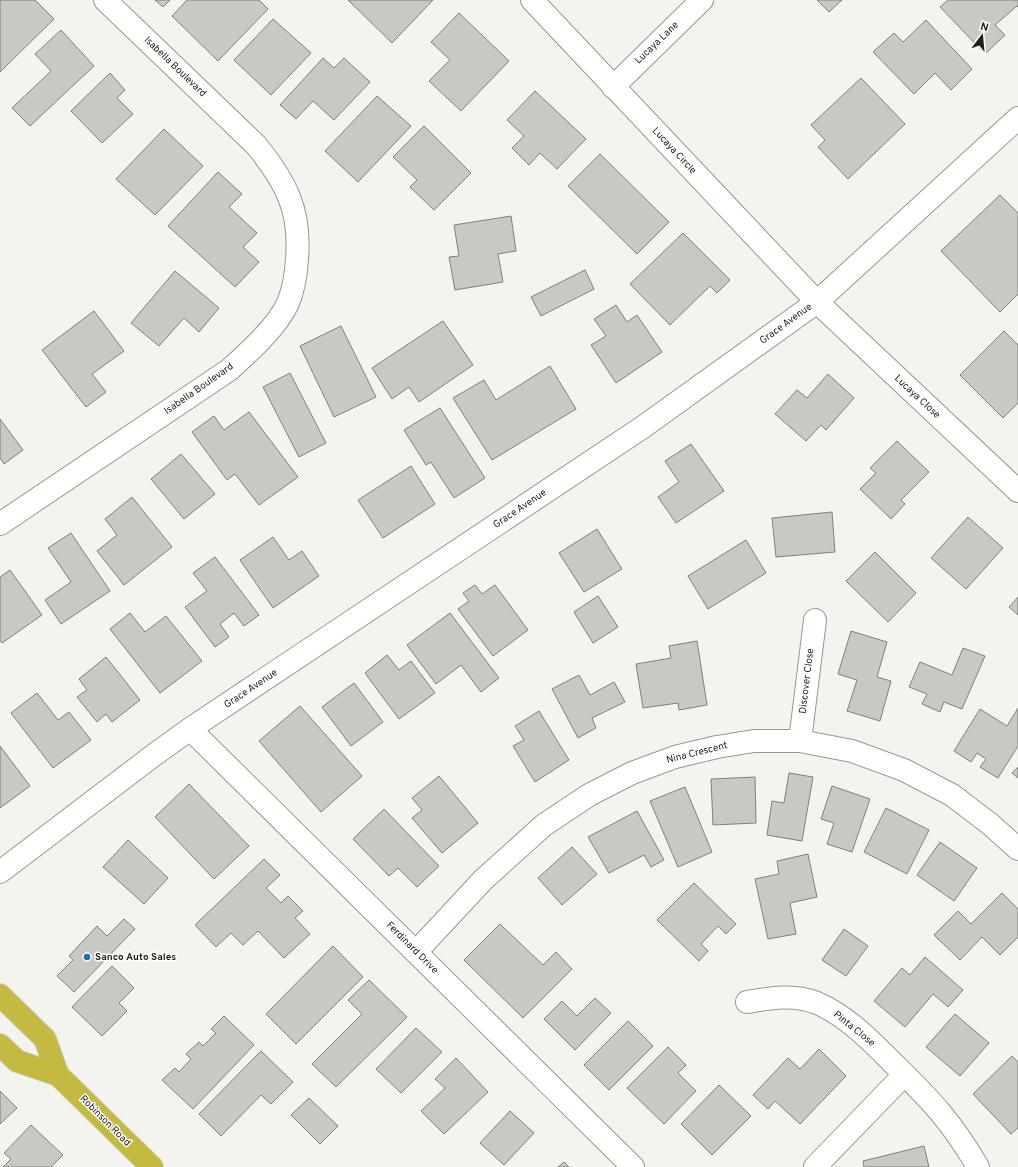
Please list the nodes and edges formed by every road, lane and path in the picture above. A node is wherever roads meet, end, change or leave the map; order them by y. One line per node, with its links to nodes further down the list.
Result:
1 (105, 0): 8 (street, Isabella Boulevard)
2 (532, 0): 4 (street, Lucaya Circle)
3 (702, 0): 4 (street, Lucaya Lane)
4 (613, 87): 6 (street, Lucaya Circle)
5 (1018, 118): 6 (street, Grace Avenue)
6 (817, 302): 7 (street, Lucaya Close); 10 (street, Grace Avenue)
7 (1018, 491)
8 (0, 524)
9 (814, 620): 11 (street, Discover Close)
10 (190, 729): 13 (street, Grace Avenue); 14 (street, Ferdinard Drive)
11 (800, 741): 12 (street, Nina Crescent); 14 (street, Nina Crescent)
12 (1018, 849)
13 (0, 872)
14 (416, 952): 21 (street, Ferdinard Drive)
15 (0, 995): 18 (highway, Robinson Road)
16 (747, 1002): 19 (street, Pinta Close)
17 (0, 1045): 18 (highway, Robinson Road)
18 (58, 1075): 20 (highway, Robinson Road)
19 (904, 1075): 22 (street); 23 (street, Pinta Close)
20 (152, 1167)
21 (633, 1167)
22 (815, 1167)
23 (978, 1167)

